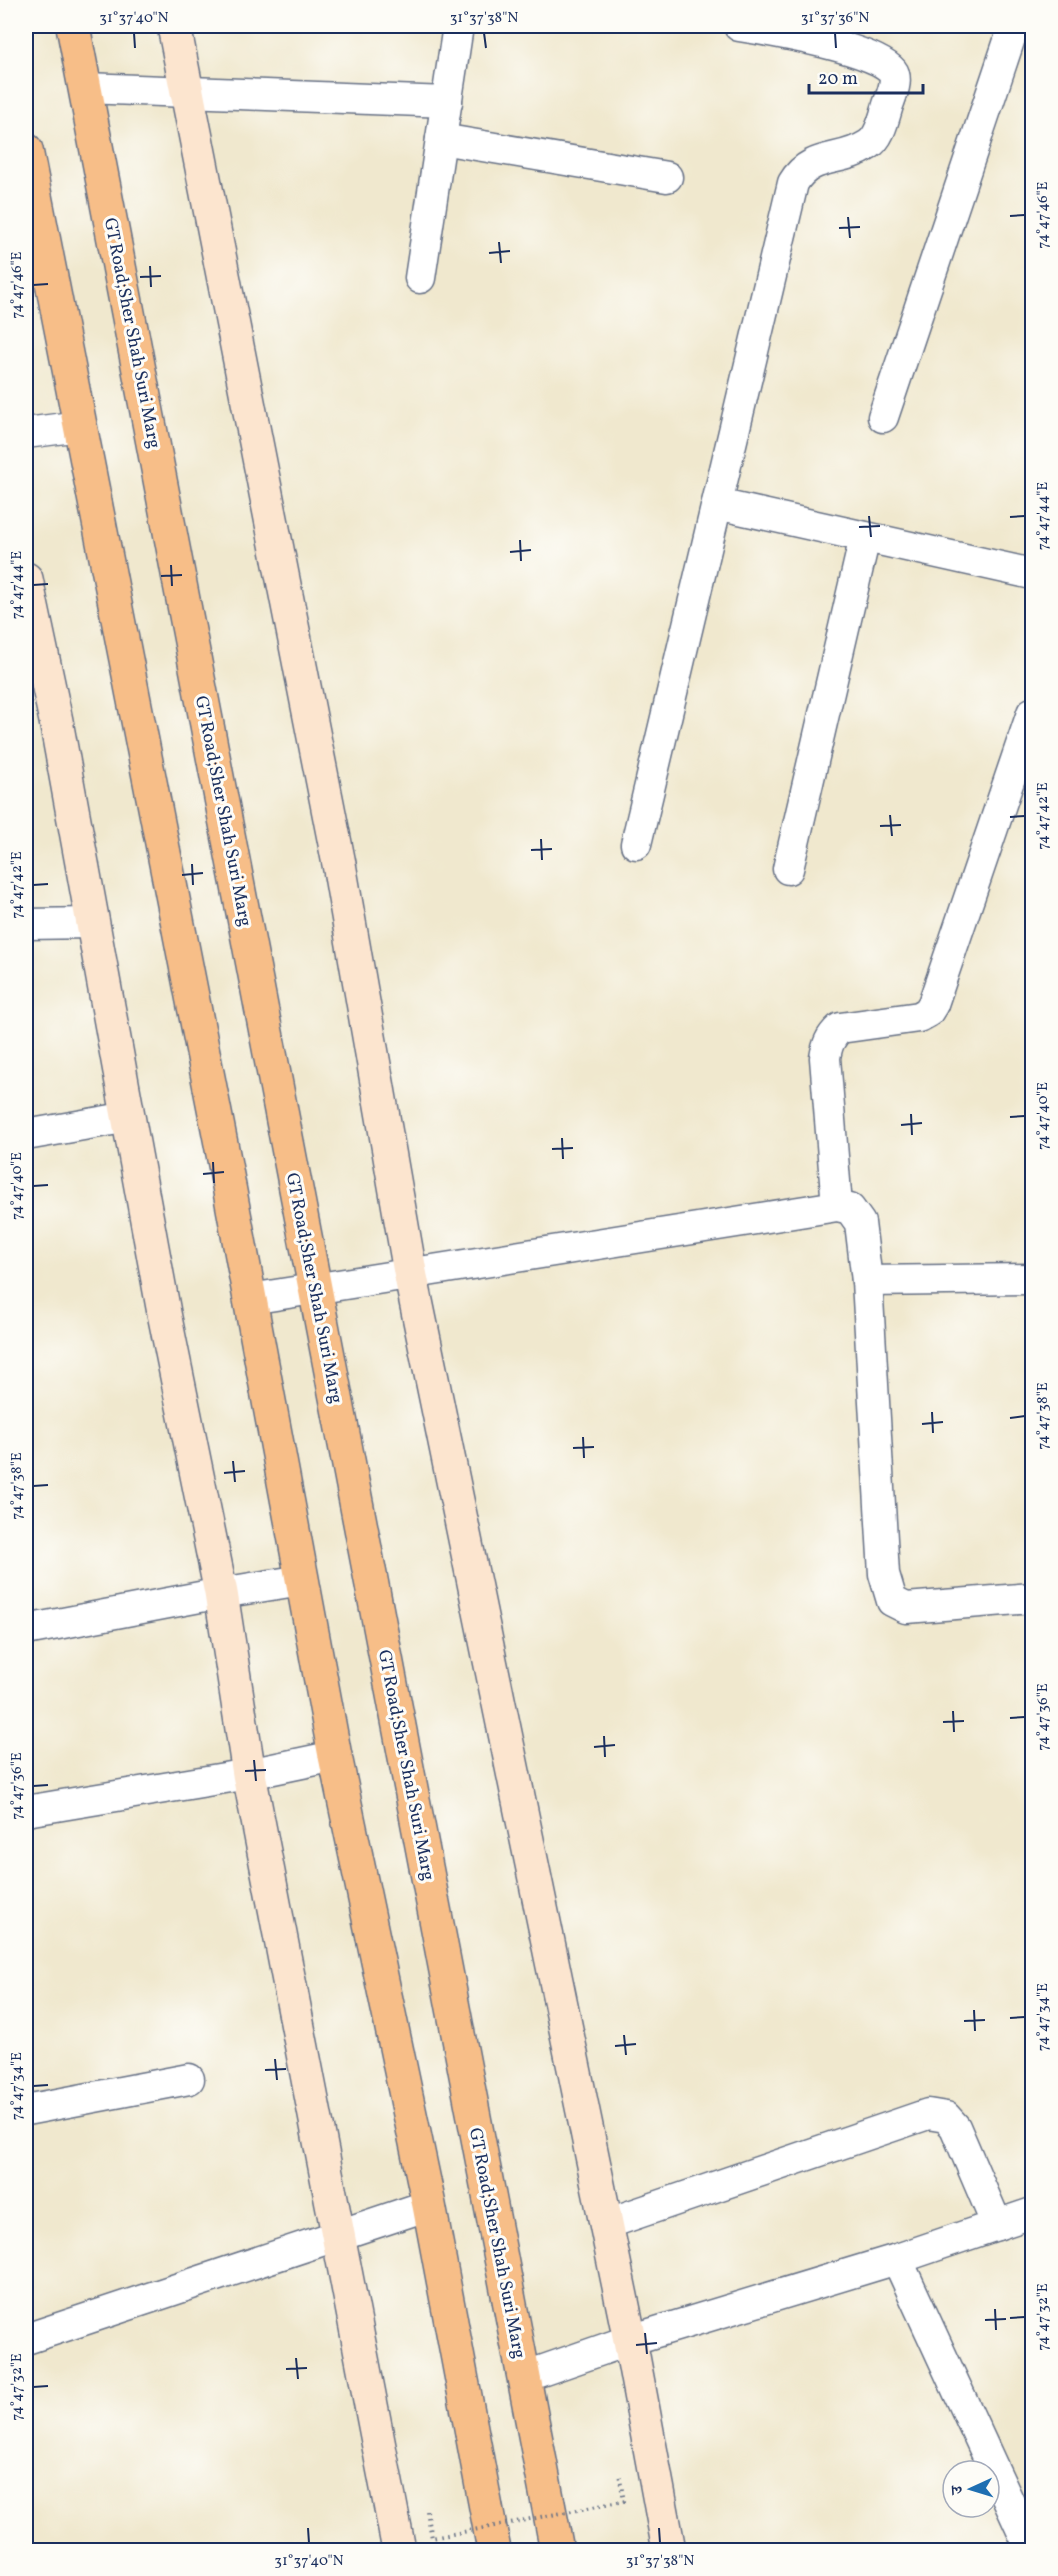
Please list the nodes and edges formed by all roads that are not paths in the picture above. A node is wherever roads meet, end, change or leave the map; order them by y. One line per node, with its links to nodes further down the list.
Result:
1 (74, 26): 6 (main road, GT Road;Sher Shah Suri Marg)
2 (174, 26): 7 (main road)
3 (458, 26): 8 (street)
4 (739, 26): 16 (street)
5 (1014, 26): 13 (street)
6 (86, 88): 7 (street); 31 (main road, GT Road;Sher Shah Suri Marg)
7 (186, 91): 8 (street); 28 (main road)
8 (447, 102): 9 (street)
9 (441, 139): 11 (street); 12 (street)
10 (28, 171): 14 (main road)
11 (666, 177)
12 (420, 278)
13 (883, 417)
14 (80, 426): 15 (street); 32 (main road)
15 (26, 433)
16 (717, 504): 17 (street); 21 (street)
17 (865, 537): 18 (street); 22 (street)
18 (1032, 574)
19 (26, 579): 23 (main road)
20 (1032, 713): 27 (street)
21 (636, 844)
22 (788, 869)
23 (93, 923): 24 (street); 25 (main road)
24 (26, 924)
25 (129, 1118): 26 (street); 34 (main road)
26 (26, 1135)
27 (837, 1206): 28 (street); 30 (street)
28 (410, 1272): 31 (street); 44 (main road)
29 (1032, 1279): 30 (street)
30 (867, 1281): 35 (street)
31 (315, 1287): 32 (street); 50 (main road, GT Road;Sher Shah Suri Marg)
32 (250, 1299): 33 (main road)
33 (302, 1581): 34 (street); 37 (main road)
34 (221, 1593): 36 (street); 38 (main road)
35 (1032, 1598)
36 (26, 1630)
37 (335, 1756): 38 (street); 42 (main road)
38 (249, 1774): 39 (street); 46 (main road)
39 (26, 1811)
40 (189, 2079): 41 (street)
41 (26, 2110)
42 (429, 2205): 46 (street); 52 (main road)
43 (1032, 2213): 45 (street)
44 (606, 2224): 45 (street); 49 (main road)
45 (997, 2225): 47 (street)
46 (338, 2235): 48 (street); 51 (main road)
47 (897, 2259): 49 (street); 55 (street)
48 (26, 2339)
49 (630, 2340): 50 (street); 54 (main road)
50 (524, 2377): 53 (main road, GT Road;Sher Shah Suri Marg)
51 (399, 2550)
52 (494, 2550)
53 (557, 2550)
54 (669, 2550)
55 (1031, 2550)

